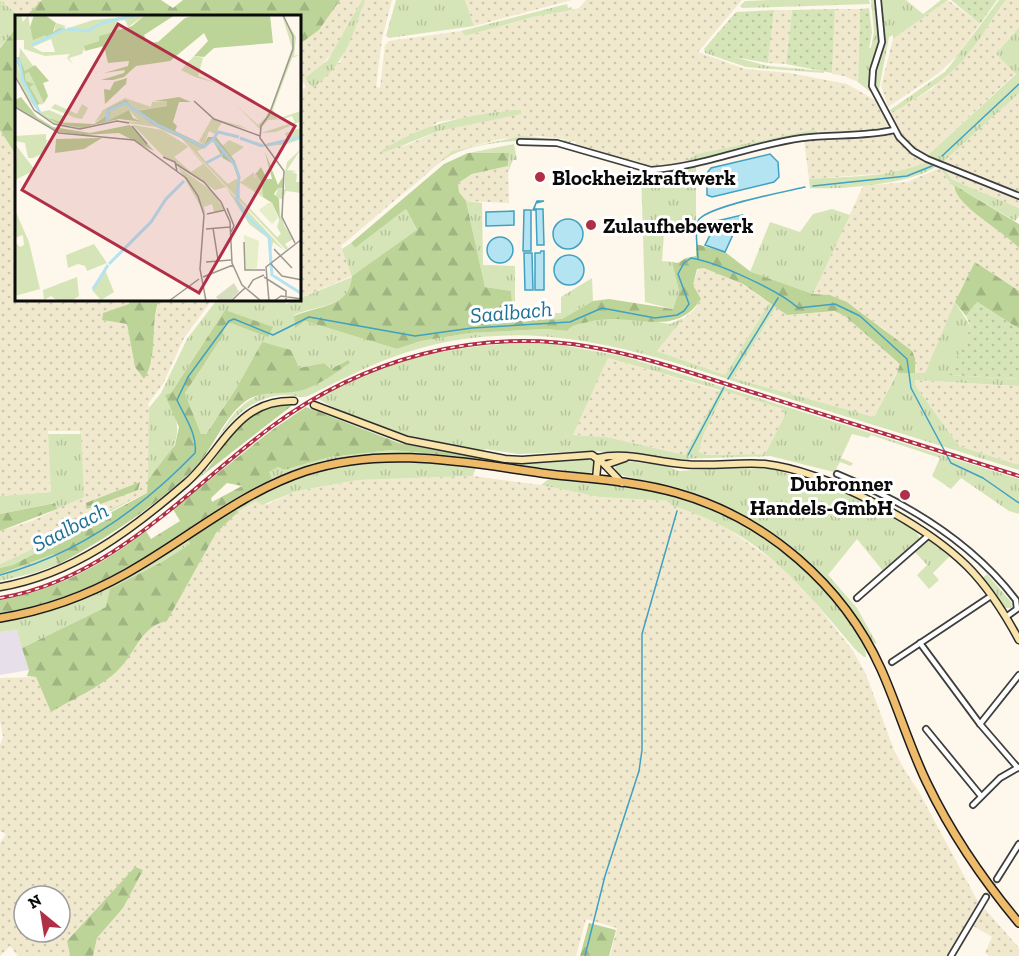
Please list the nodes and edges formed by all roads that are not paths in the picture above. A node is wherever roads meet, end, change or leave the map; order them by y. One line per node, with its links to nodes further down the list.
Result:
1 (878, 0): 2 (street)
2 (894, 130): 3 (street); 4 (street)
3 (520, 142)
4 (1019, 196)
5 (294, 400): 15 (main road)
6 (314, 405): 8 (main road)
7 (632, 457): 8 (main road); 9 (main road); 14 (main road)
8 (598, 458): 9 (main road); 11 (main road)
9 (605, 465): 12 (main road); 13 (main road)
10 (837, 474): 18 (street)
11 (596, 479): 12 (main road); 19 (main road)
12 (604, 480): 13 (main road)
13 (622, 483): 32 (main road)
14 (929, 536): 16 (main road); 17 (street)
15 (0, 587)
16 (991, 596): 18 (main road); 21 (street)
17 (857, 598)
18 (1006, 617): 20 (main road)
19 (0, 618)
20 (1019, 640)
21 (921, 643): 22 (street); 24 (street)
22 (892, 662)
23 (1019, 675): 24 (street)
24 (980, 724): 26 (street)
25 (926, 729): 27 (street)
26 (1018, 767): 27 (street)
27 (981, 796): 28 (street)
28 (973, 805)
29 (1019, 844): 30 (street)
30 (997, 879)
31 (986, 897): 33 (street)
32 (1019, 923)
33 (951, 956)

